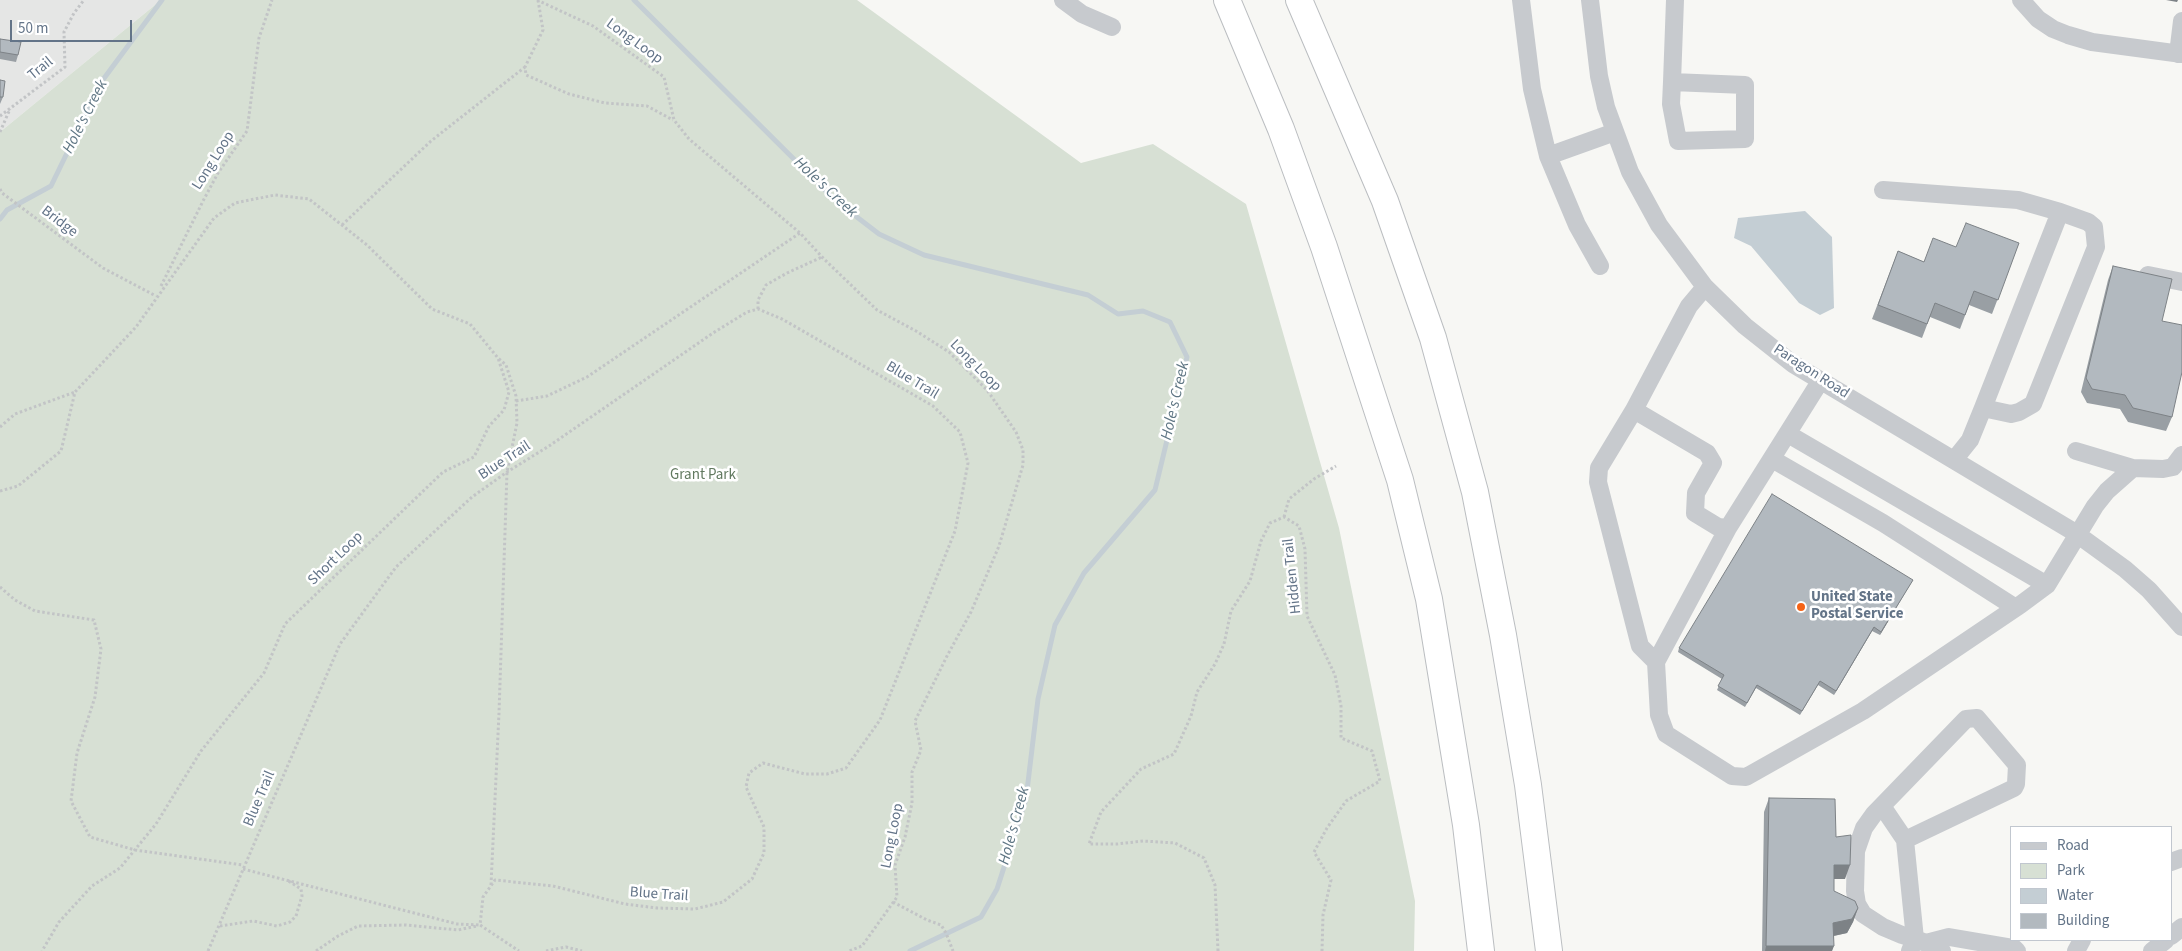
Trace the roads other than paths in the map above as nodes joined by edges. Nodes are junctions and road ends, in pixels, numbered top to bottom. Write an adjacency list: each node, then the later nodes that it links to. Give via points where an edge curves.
1 (1063, 0): 9 (street, via 1082,14)
2 (1227, 0): 41 (highway, via 1281,129 1314,219 1400,480 1429,599 1466,825)
3 (1299, 0): 42 (highway, via 1385,201 1433,338 1475,492 1528,785)
4 (1521, 0): 13 (street, via 1532,89)
5 (1590, 0): 12 (street, Paragon Road, via 1599,76)
6 (1675, 0): 11 (street)
7 (2020, 0): 10 (street, via 2038,19 2068,35 2092,42)
8 (2182, 21): 10 (street)
9 (1112, 27)
10 (2180, 54)
11 (1672, 82): 11 (street, via 1671,104 1678,141 1745,139 1745,85)
12 (1615, 132): 13 (street); 19 (street, Paragon Road, via 1644,201)
13 (1548, 156): 16 (street, via 1577,225)
14 (1883, 190): 15 (street, via 2018,200)
15 (2060, 212): 21 (street); 21 (street, via 2094,227 2096,246 2034,404 2011,414)
16 (1600, 266)
17 (2129, 270): 18 (street)
18 (2182, 282)
19 (1705, 287): 20 (street, Paragon Road, via 1745,326); 22 (street, via 1689,306)
20 (1822, 380): 23 (street); 27 (street, Paragon Road)
21 (1983, 408): 27 (street, via 1970,440)
22 (1634, 410): 29 (street, via 1706,453 1713,463 1696,493 1695,513 1718,527); 34 (street, via 1599,468 1598,482 1640,646)
23 (1788, 434): 26 (street); 31 (street)
24 (2076, 451): 28 (street)
25 (2182, 455): 28 (street, via 2173,467)
26 (1772, 459): 29 (street); 32 (street)
27 (1954, 460): 30 (street, Paragon Road)
28 (2133, 468): 30 (street, via 2107,491)
29 (1728, 528): 34 (street)
30 (2077, 534): 31 (street); 33 (street, Paragon Road, via 2125,569)
31 (2047, 585): 32 (street)
32 (2016, 608): 34 (street, via 1863,711 1746,777 1732,776 1666,734 1659,715)
33 (2182, 627)
34 (1656, 662)
35 (1882, 806): 36 (street); 36 (street, via 1966,719 1977,718 2017,764 2014,788); 40 (street, via 1864,828 1856,851 1857,904 1863,914 1883,928)
36 (1905, 840): 40 (street)
37 (2182, 927): 38 (street)
38 (2172, 935)
39 (2165, 941): 45 (street)
40 (1917, 944): 43 (street); 44 (street, via 1948,937)
41 (1481, 951)
42 (1549, 951)
43 (1942, 951)
44 (2017, 951)
45 (2152, 951)

